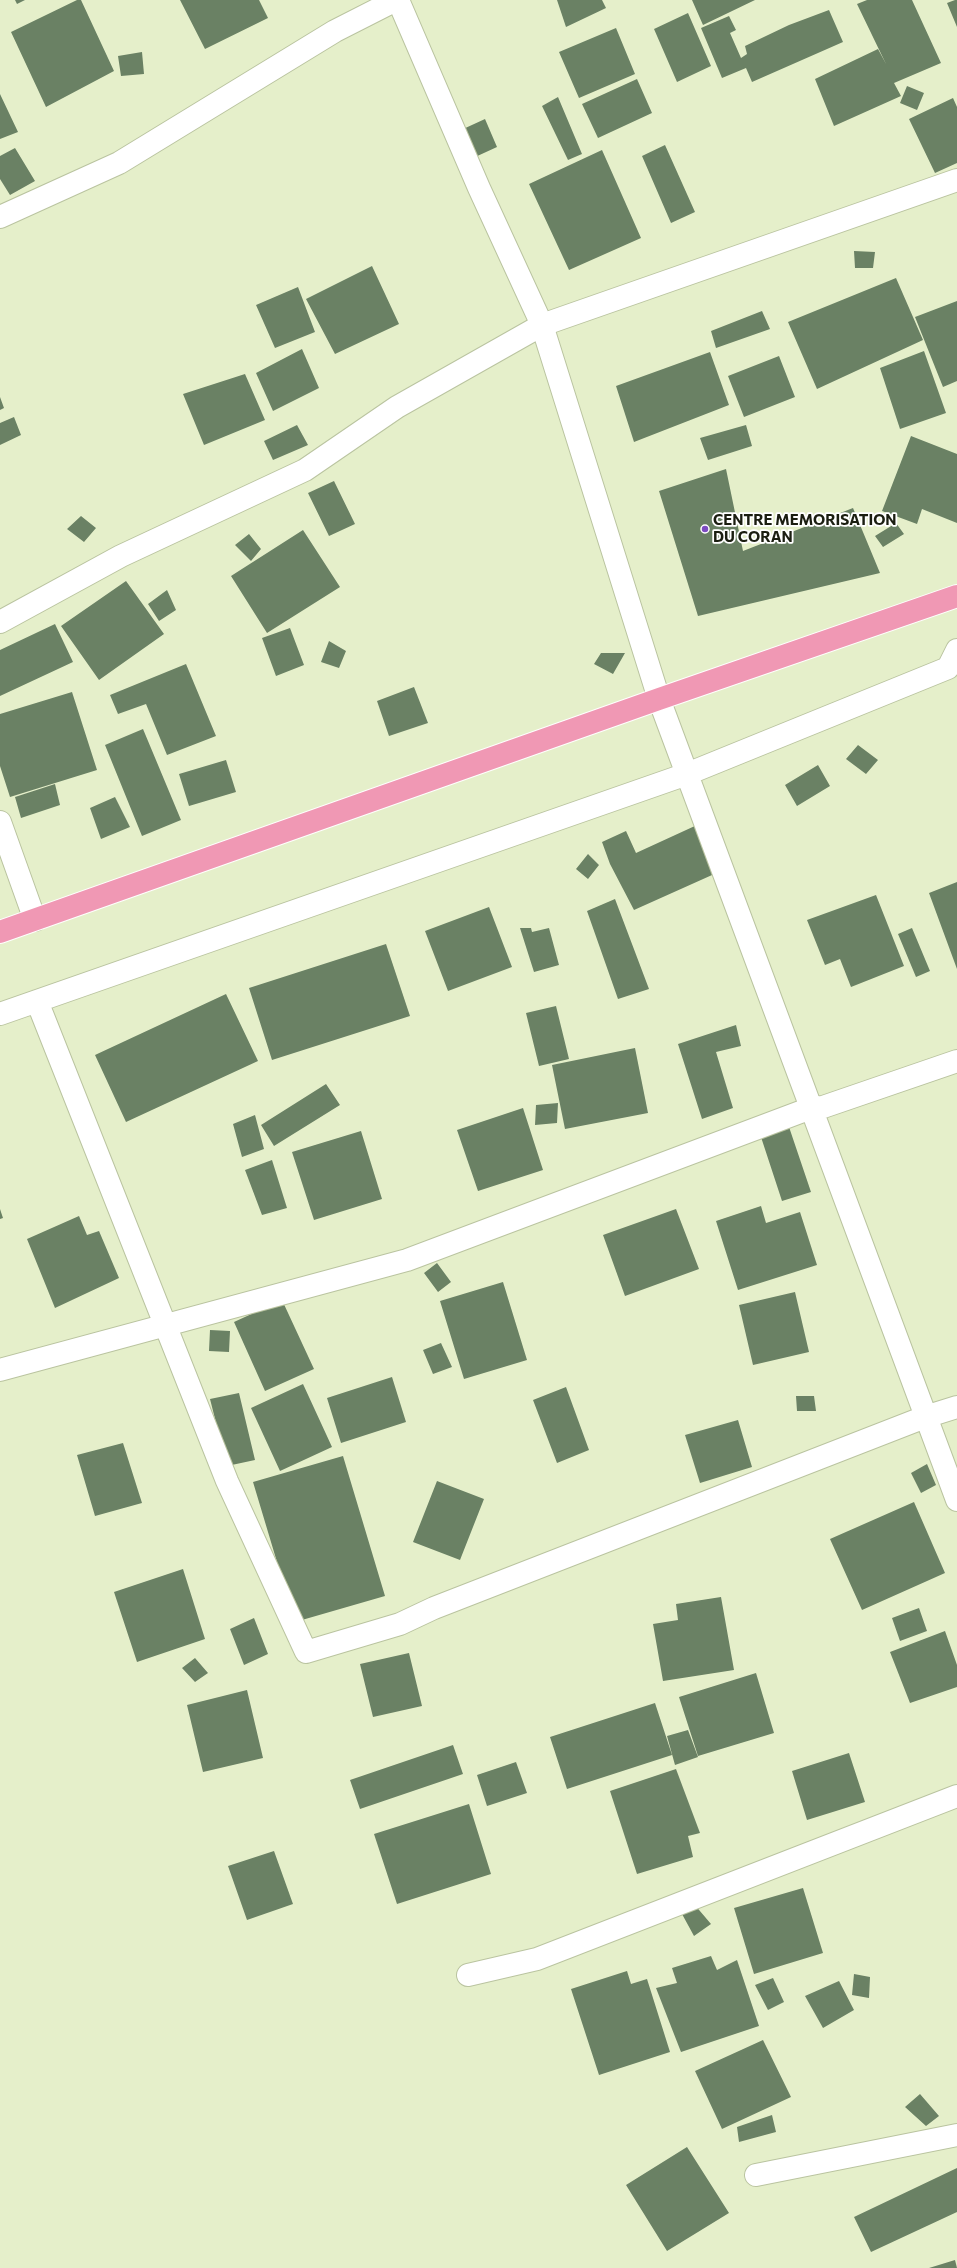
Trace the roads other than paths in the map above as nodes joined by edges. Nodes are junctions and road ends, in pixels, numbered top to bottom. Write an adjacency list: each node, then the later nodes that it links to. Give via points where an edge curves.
1 (397, 0): 3 (street, via 335,31 119,163); 4 (street, via 478,188)
2 (957, 180): 4 (street)
3 (0, 217)
4 (542, 325): 6 (street, via 397,407 305,470 121,556); 8 (street)
5 (957, 596): 8 (highway)
6 (0, 622)
7 (957, 650): 9 (street, via 948,668)
8 (659, 699): 9 (street); 11 (highway)
9 (687, 774): 13 (street); 16 (street)
10 (0, 822): 11 (street)
11 (35, 920): 12 (highway)
12 (0, 932)
13 (37, 1001): 14 (street); 17 (street)
14 (0, 1014)
15 (957, 1061): 16 (street, via 823,1107)
16 (811, 1108): 17 (street, via 407,1260); 20 (street)
17 (166, 1327): 18 (street); 20 (street, via 227,1481 306,1652 400,1624 434,1608)
18 (0, 1370)
19 (957, 1407): 20 (street)
20 (925, 1417): 21 (street)
21 (957, 1500)
22 (957, 1796): 23 (street, via 537,1959)
23 (468, 1975)
24 (957, 2135): 25 (street)
25 (756, 2175)

